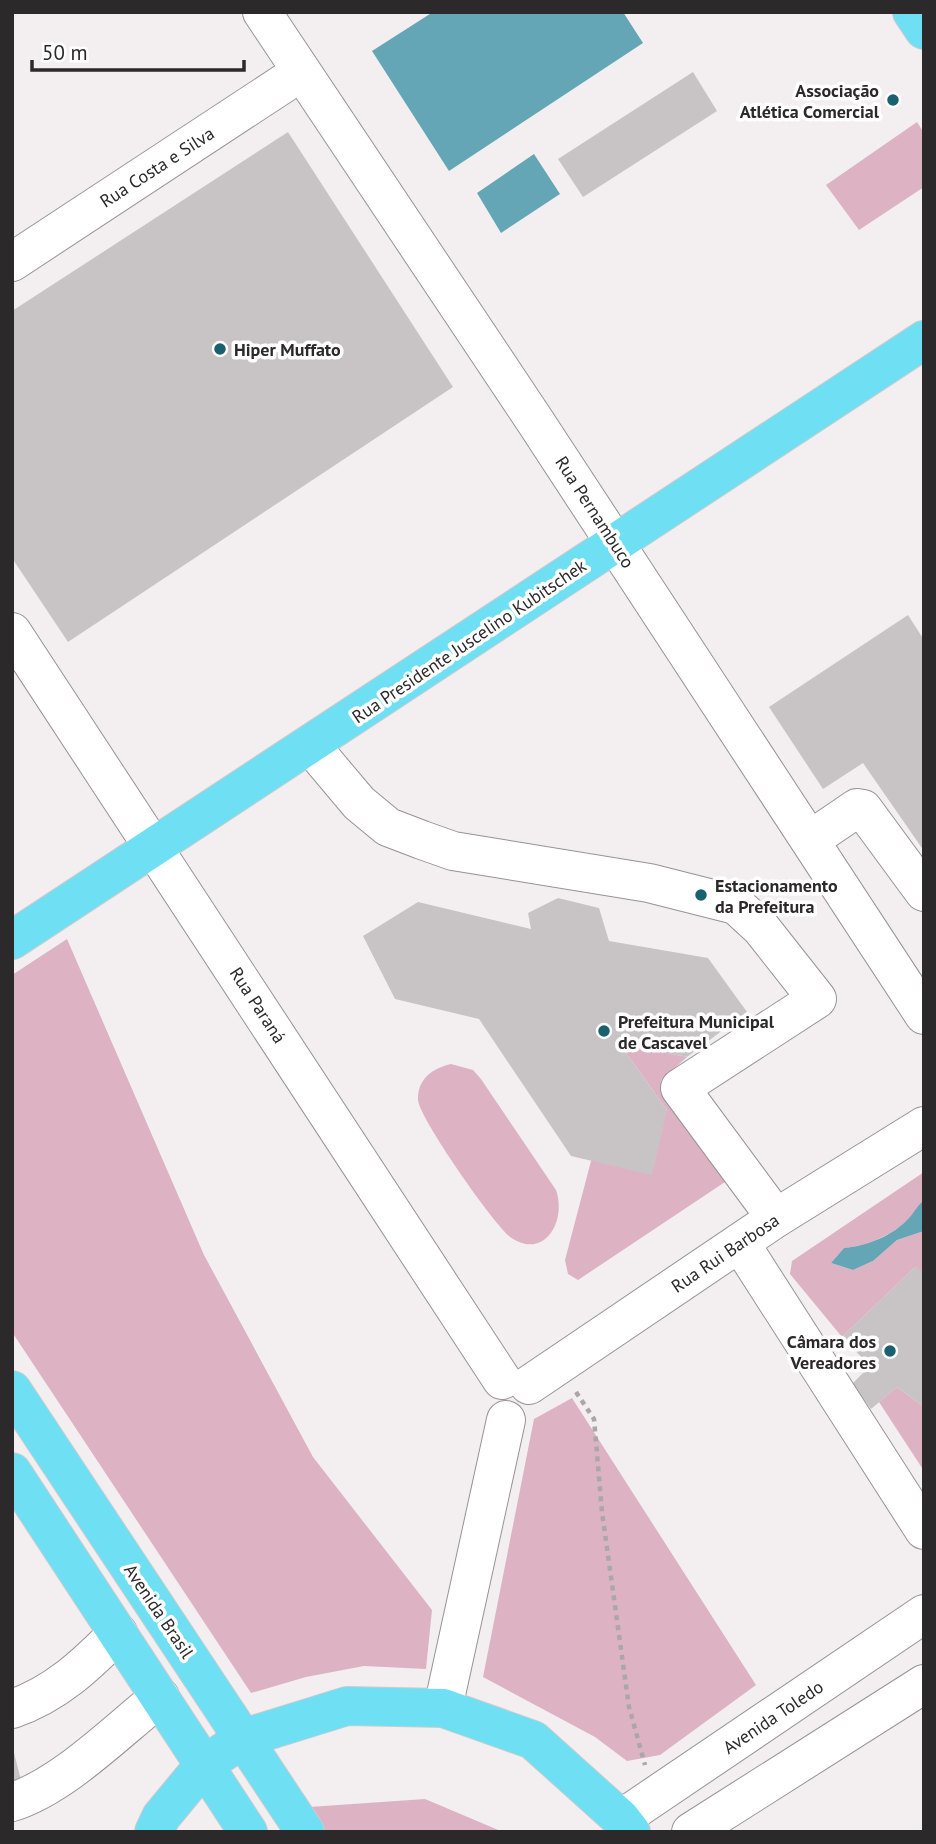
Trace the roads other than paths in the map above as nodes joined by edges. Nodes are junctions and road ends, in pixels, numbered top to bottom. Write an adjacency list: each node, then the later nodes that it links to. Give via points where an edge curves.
1 (262, 12): 4 (street, Rua Pernambuco)
2 (912, 12): 3 (main road)
3 (924, 30)
4 (301, 72): 5 (street, Rua Costa e Silva); 7 (street, Rua Pernambuco)
5 (12, 262)
6 (924, 340): 7 (main road, Rua Presidente Juscelino Kubitschek)
7 (616, 544): 9 (main road, Rua Presidente Juscelino Kubitschek); 10 (street, Rua Pernambuco)
8 (12, 632): 11 (street, Rua Paraná)
9 (311, 746): 11 (main road, Rua Presidente Juscelino Kubitschek); 16 (street, via 359,803 387,827 453,851 649,883 736,905 761,928 817,999 681,1088)
10 (810, 840): 12 (street, via 857,808 863,809); 14 (street, Rua Pernambuco)
11 (155, 847): 13 (main road, Rua Presidente Juscelino Kubitschek); 18 (street, Rua Paraná)
12 (924, 892)
13 (12, 940)
14 (924, 1014)
15 (924, 1126): 16 (street, Rua Rui Barbosa)
16 (776, 1219): 17 (street, Rua Rui Barbosa)
17 (740, 1243): 18 (street, Rua Rui Barbosa); 21 (street)
18 (530, 1376): 26 (street, via 531,1412 520,1420 506,1420)
19 (12, 1390): 28 (main road, Avenida Brasil)
20 (12, 1472): 23 (main road)
21 (924, 1530)
22 (924, 1614): 31 (street, Avenida Toledo, via 659,1795)
23 (118, 1633): 25 (main road); 27 (street, via 86,1666 49,1693)
24 (924, 1684): 35 (street)
25 (160, 1697): 29 (main road); 30 (street, via 61,1777)
26 (443, 1708): 28 (main road, via 347,1706); 31 (main road, via 533,1740)
27 (12, 1709)
28 (244, 1738): 29 (main road); 34 (main road, Avenida Brasil)
29 (204, 1765): 32 (main road); 33 (main road)
30 (12, 1802)
31 (626, 1826)
32 (154, 1832)
33 (248, 1832)
34 (305, 1832)
35 (691, 1832)

